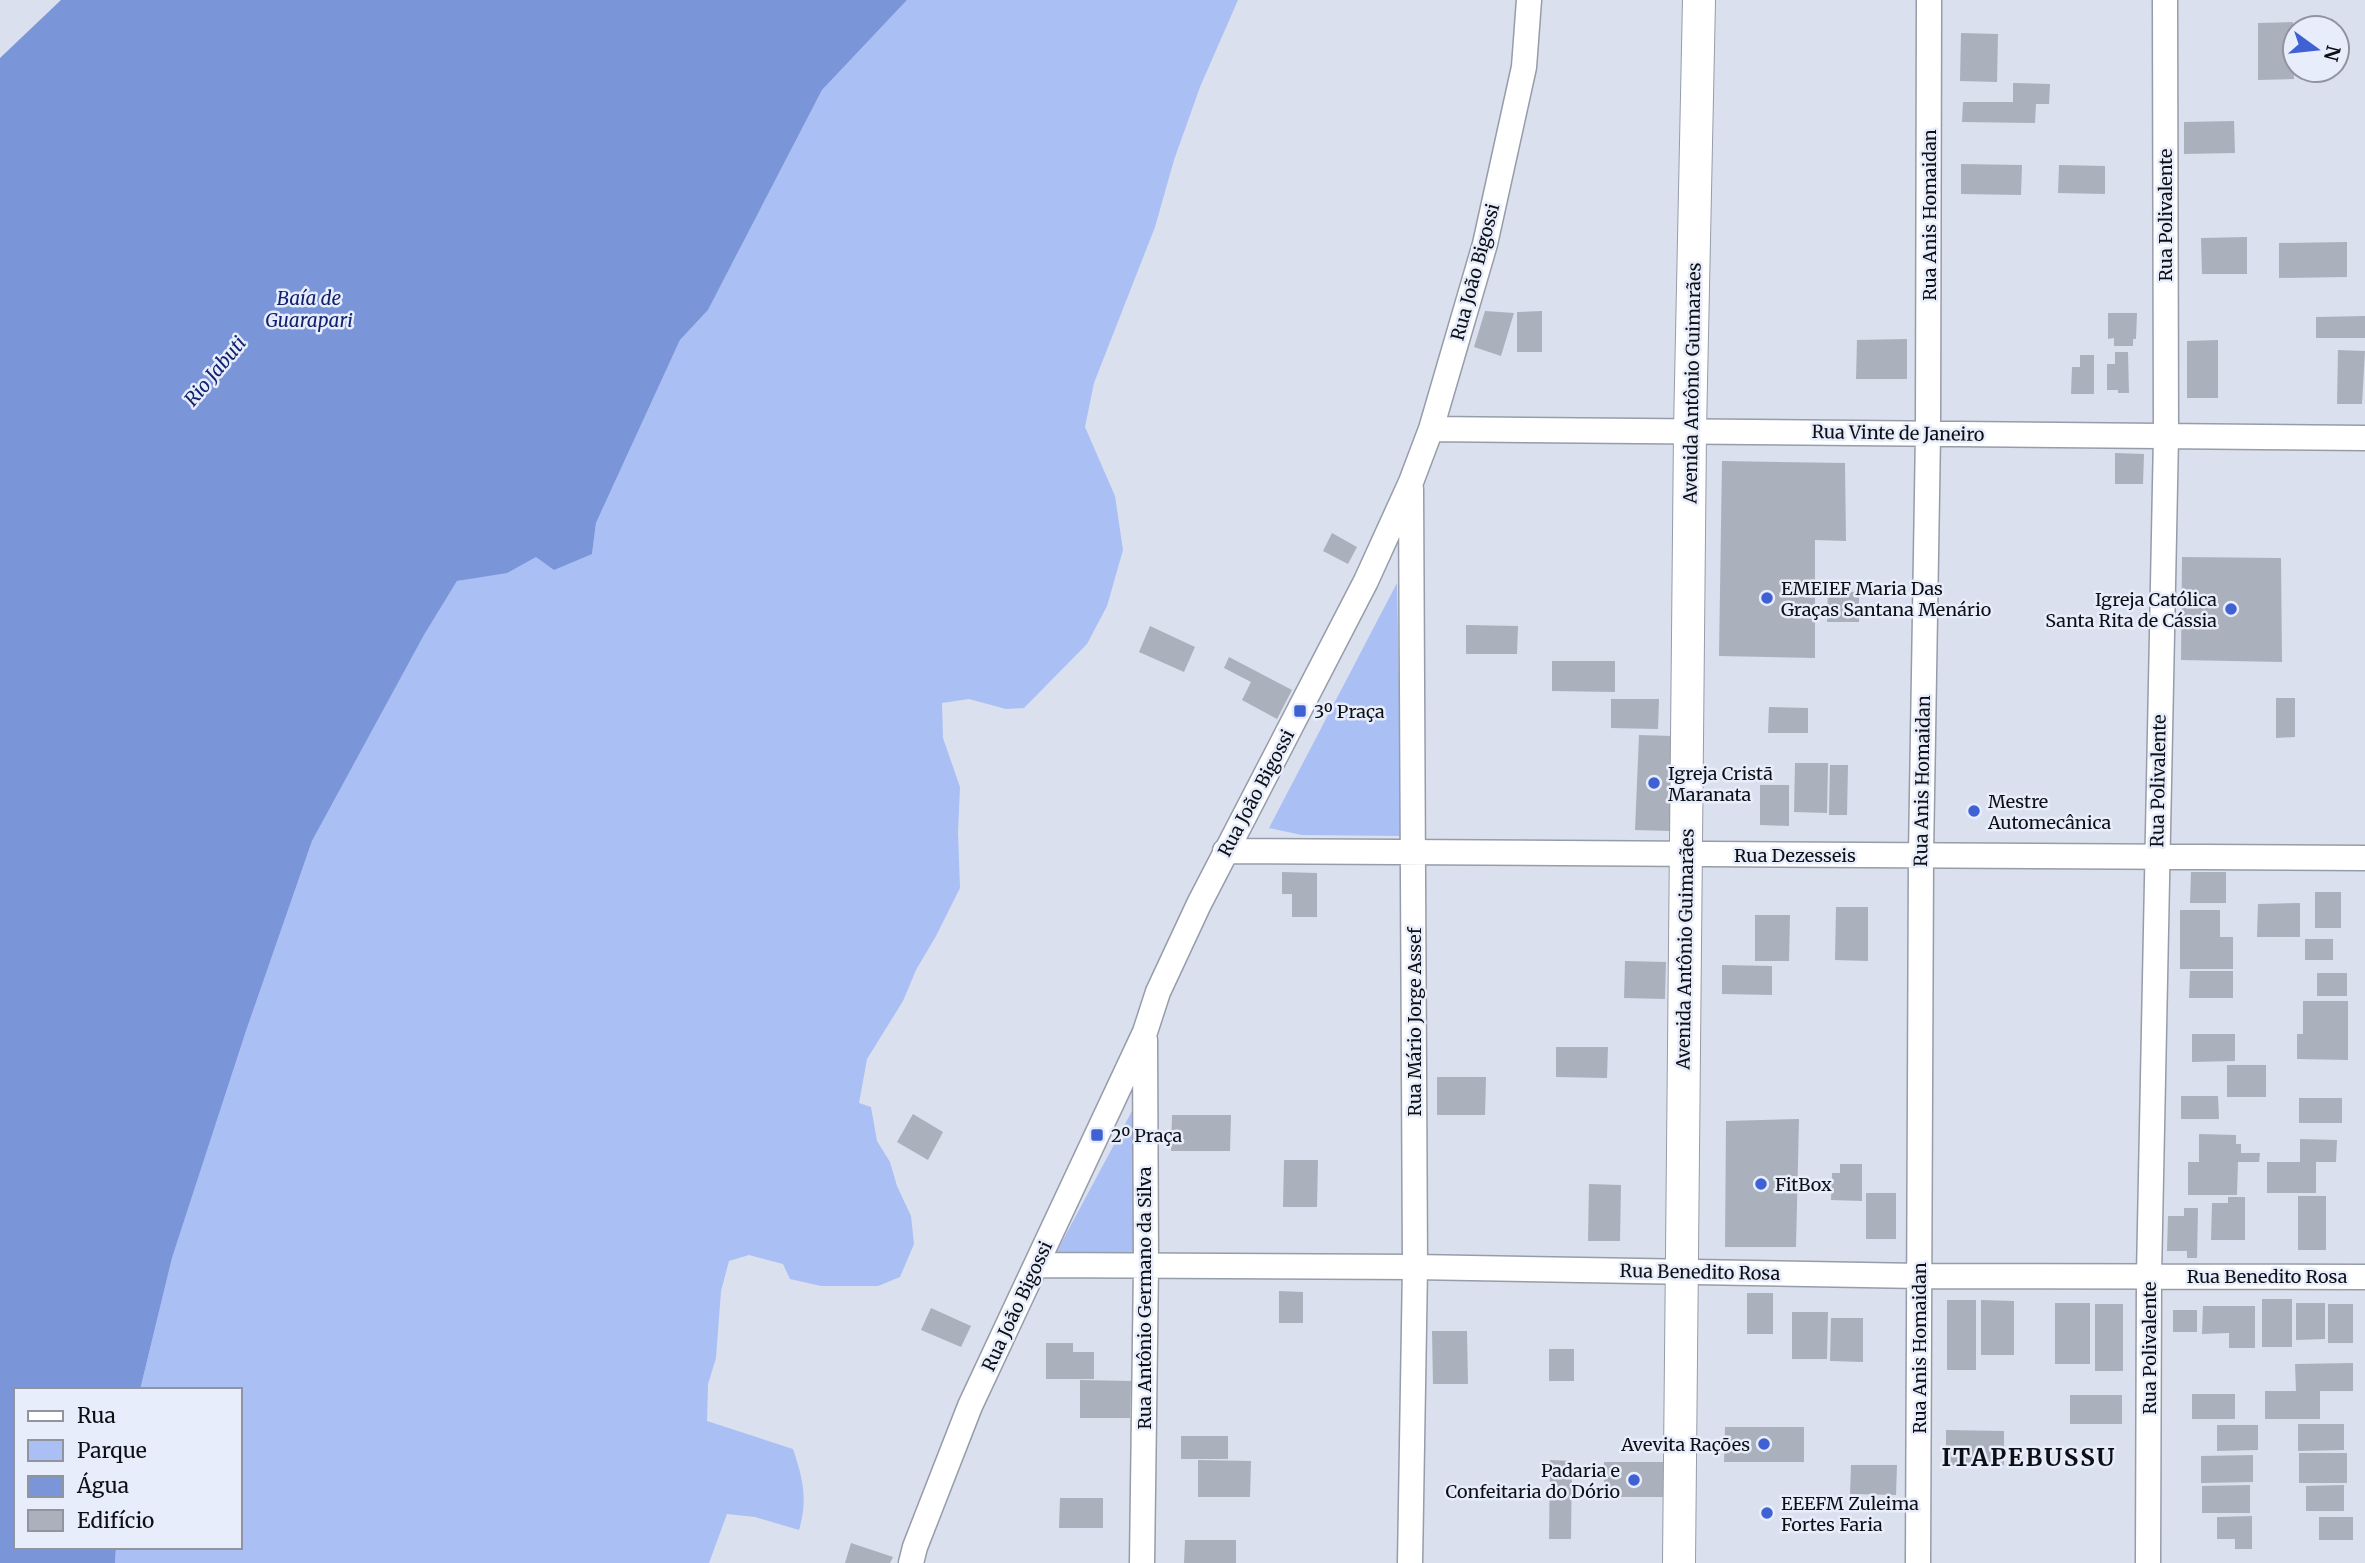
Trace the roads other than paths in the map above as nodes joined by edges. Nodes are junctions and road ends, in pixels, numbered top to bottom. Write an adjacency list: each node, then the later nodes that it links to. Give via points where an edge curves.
1 (1529, 0): 5 (street, Rua João Bigossi, via 1524,67 1485,244)
2 (1699, 0): 6 (street, Avenida Antônio Guimarães)
3 (1929, 0): 7 (street, Rua Anis Homaidan)
4 (2165, 0): 8 (street, Rua Polivalente)
5 (1431, 429): 6 (street, Rua Vinte de Janeiro); 10 (street, Rua João Bigossi)
6 (1690, 431): 7 (street, Rua Vinte de Janeiro); 13 (street, Avenida Antônio Guimarães)
7 (1928, 434): 8 (street, Rua Vinte de Janeiro); 14 (street, Rua Anis Homaidan)
8 (2166, 436): 9 (street, Rua Vinte de Janeiro); 15 (street, Rua Polivalente)
9 (2365, 438)
10 (1411, 482): 11 (street, Rua João Bigossi, via 1366,581); 12 (street, Rua Mário Jorge Assef)
11 (1225, 851): 12 (street, Rua Dezesseis); 17 (street, Rua João Bigossi, via 1158,992)
12 (1414, 852): 13 (street, Rua Dezesseis); 20 (street, Rua Mário Jorge Assef)
13 (1686, 854): 14 (street, Rua Dezesseis); 21 (street, Avenida Antônio Guimarães)
14 (1921, 855): 15 (street, Rua Dezesseis); 22 (street, Rua Anis Homaidan)
15 (2157, 856): 16 (street, Rua Dezesseis); 23 (street, Rua Polivalente)
16 (2365, 858)
17 (1145, 1032): 18 (street, Rua João Bigossi); 19 (street, Rua Antônio Germano da Silva)
18 (1036, 1265): 19 (street, Rua Benedito Rosa); 25 (street, Rua João Bigossi, via 970,1406)
19 (1146, 1266): 20 (street, Rua Benedito Rosa); 26 (street, Rua Antônio Germano da Silva)
20 (1415, 1267): 21 (street, Rua Benedito Rosa); 27 (street, Rua Mário Jorge Assef)
21 (1682, 1272): 22 (street, Rua Benedito Rosa); 28 (street, Avenida Antônio Guimarães)
22 (1920, 1276): 23 (street, Rua Benedito Rosa); 29 (street, Rua Anis Homaidan)
23 (2149, 1276): 24 (street, Rua Benedito Rosa); 30 (street, Rua Polivalente)
24 (2365, 1277)
25 (911, 1563)
26 (1142, 1563)
27 (1410, 1563)
28 (1679, 1563)
29 (1918, 1563)
30 (2148, 1563)

